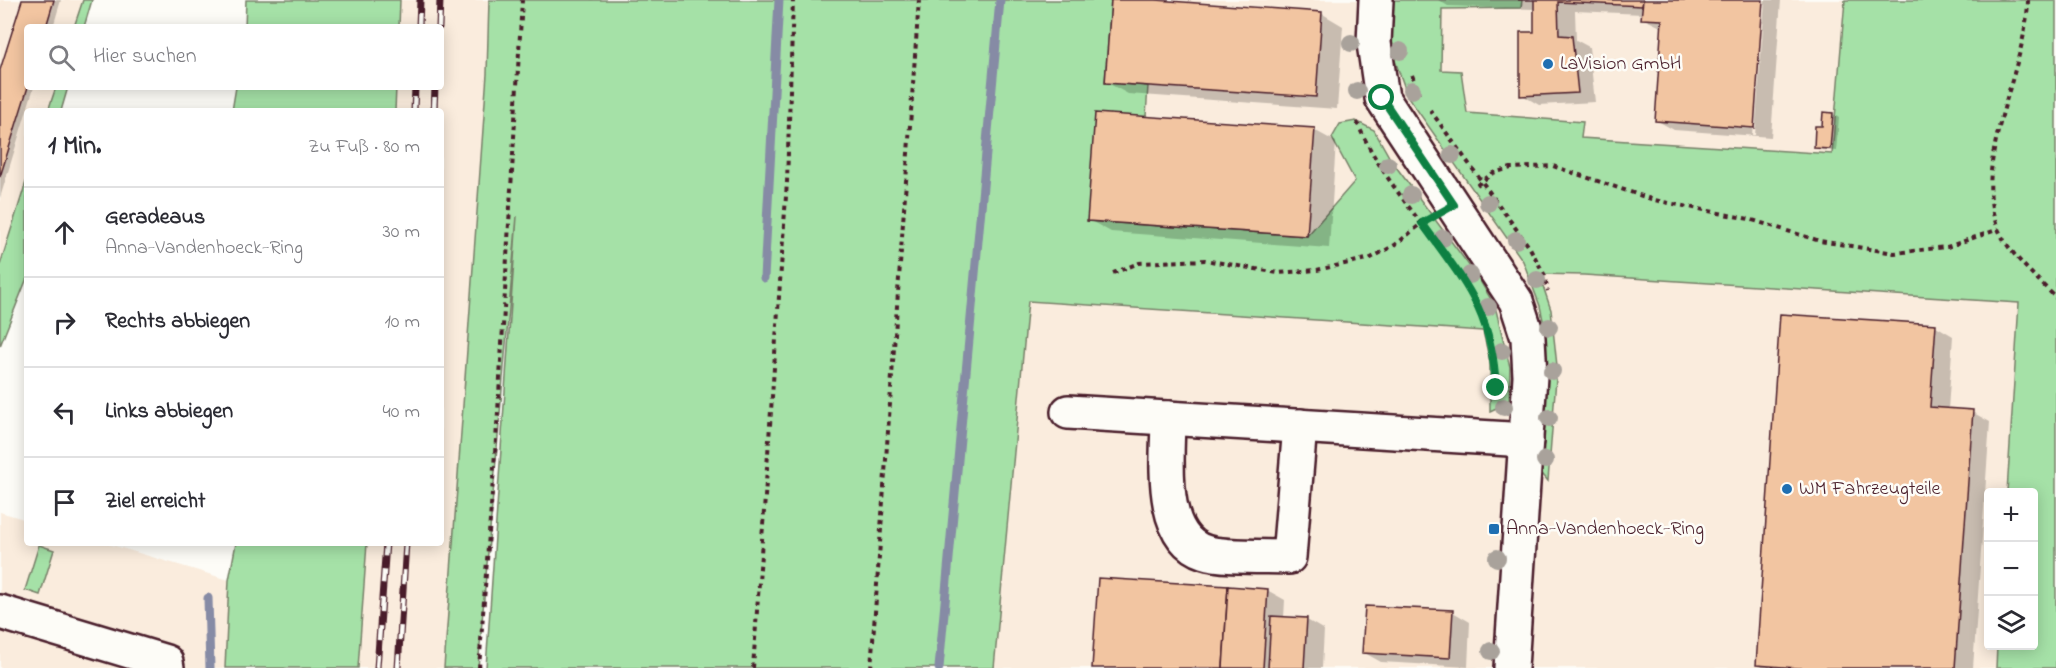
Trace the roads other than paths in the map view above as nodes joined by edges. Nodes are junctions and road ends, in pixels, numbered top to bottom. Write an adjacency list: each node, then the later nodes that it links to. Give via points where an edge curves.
1 (1376, 0): 5 (street, via 1374,43 1382,98 1516,301 1528,338)
2 (1068, 412): 3 (street)
3 (1168, 418): 4 (street); 4 (street, via 1167,488 1175,525 1192,545 1206,553 1289,557)
4 (1300, 426): 5 (street)
5 (1526, 440): 8 (street)
6 (0, 612): 7 (street, via 166,662)
7 (167, 668)
8 (1511, 668)

